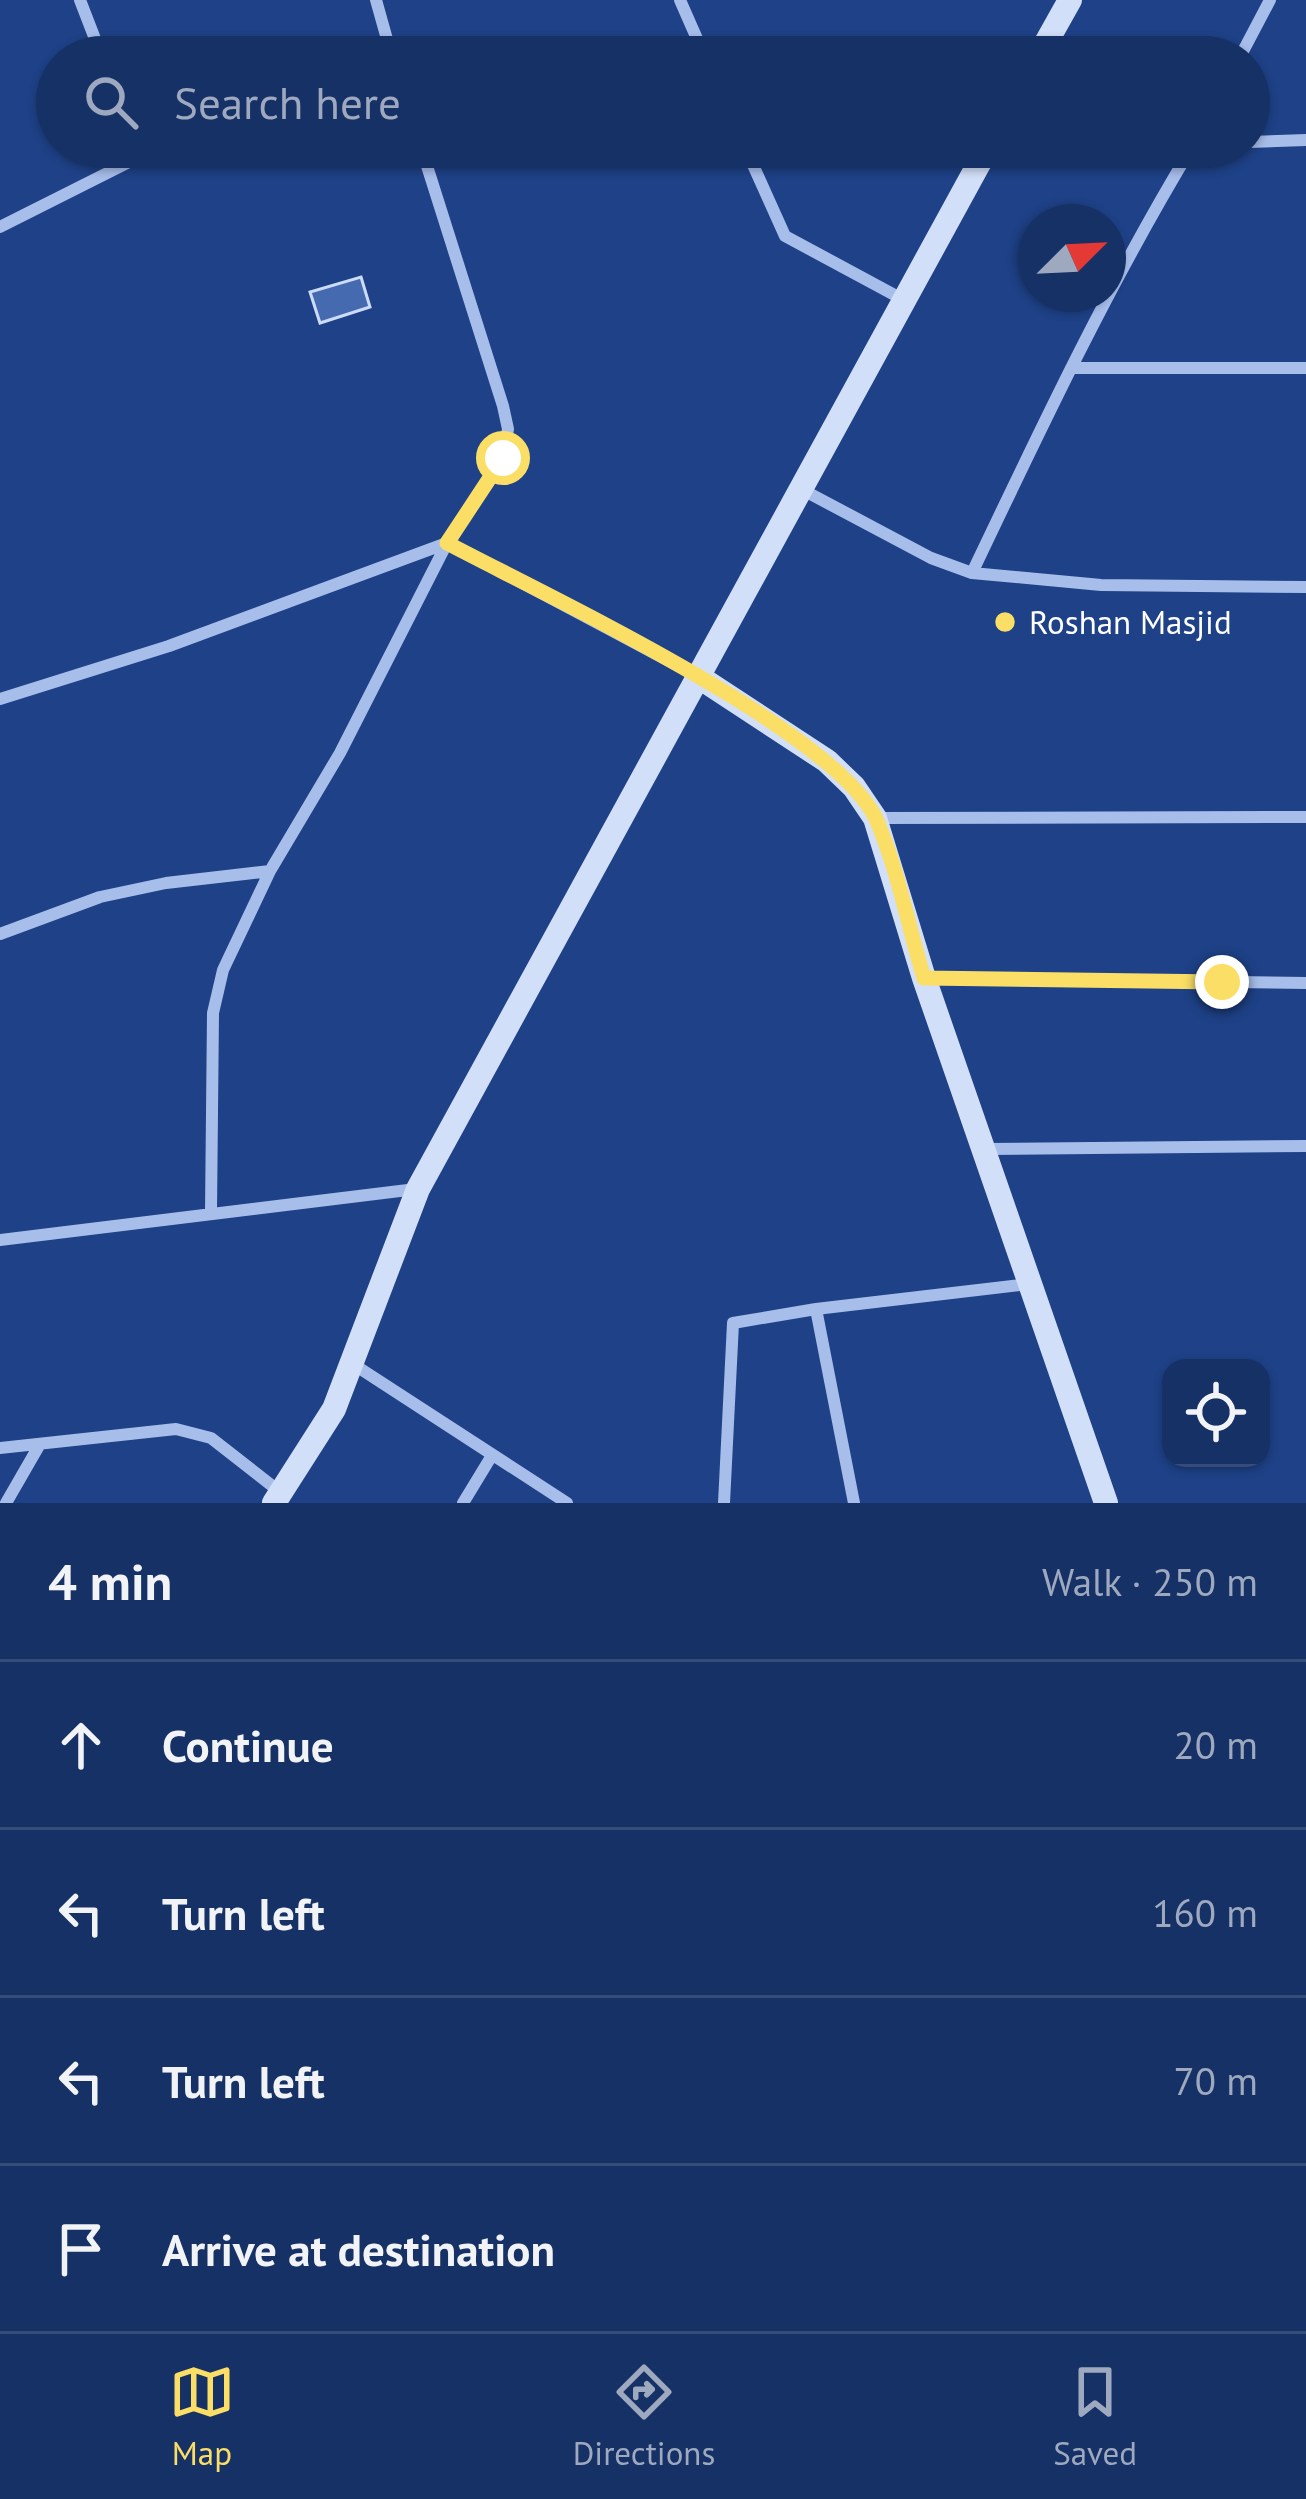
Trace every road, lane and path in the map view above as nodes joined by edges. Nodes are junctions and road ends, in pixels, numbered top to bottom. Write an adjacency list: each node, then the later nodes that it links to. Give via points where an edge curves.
1 (80, 0): 6 (street)
2 (376, 0): 7 (street)
3 (680, 0): 8 (street)
4 (1070, 0): 9 (street)
5 (1270, 0): 10 (street)
6 (94, 36)
7 (386, 36)
8 (696, 36)
9 (1050, 36)
10 (1251, 36)
11 (1306, 140): 12 (street)
12 (1270, 141)
13 (110, 168): 18 (street)
14 (428, 168): 23 (street, via 508,429 503,458)
15 (754, 168): 19 (street, via 784,236)
16 (976, 168): 19 (street)
17 (1180, 168): 20 (street)
18 (0, 227)
19 (902, 299): 22 (street)
20 (1071, 368): 21 (street); 24 (street)
21 (1306, 368)
22 (800, 488): 24 (street); 26 (street)
23 (447, 543): 26 (street); 27 (street); 30 (street)
24 (972, 573): 25 (street, via 1101,585)
25 (1306, 586)
26 (699, 677): 29 (street, via 827,761); 36 (street)
27 (0, 699)
28 (1306, 817): 29 (street)
29 (875, 818): 32 (street)
30 (270, 871): 31 (street, via 100,897); 37 (street, via 223,970 213,1013)
31 (0, 934)
32 (924, 978): 33 (street); 35 (street)
33 (1306, 983)
34 (1306, 1146): 35 (street)
35 (984, 1149): 39 (street)
36 (418, 1189): 37 (street); 41 (street)
37 (211, 1212): 38 (street)
38 (0, 1240)
39 (1030, 1284): 40 (street); 51 (street)
40 (816, 1310): 49 (street, via 733,1323); 50 (street)
41 (353, 1364): 44 (street); 45 (street)
42 (40, 1444): 43 (street); 45 (street, via 176,1429 211,1438); 46 (street)
43 (0, 1448)
44 (491, 1457): 47 (street); 48 (street)
45 (277, 1497)
46 (6, 1503)
47 (463, 1503)
48 (567, 1503)
49 (724, 1503)
50 (854, 1503)
51 (1106, 1503)

